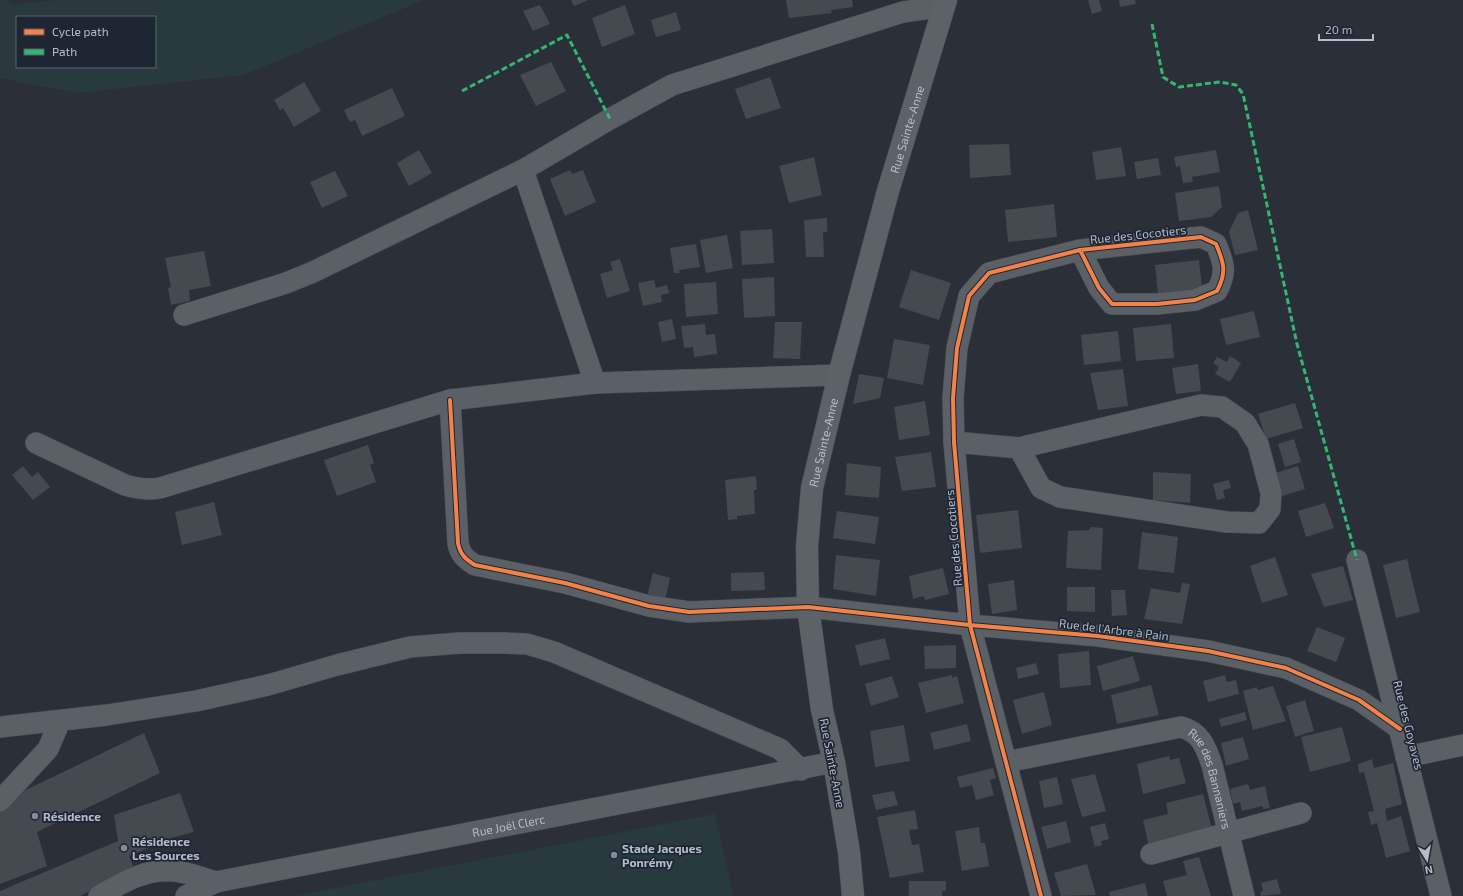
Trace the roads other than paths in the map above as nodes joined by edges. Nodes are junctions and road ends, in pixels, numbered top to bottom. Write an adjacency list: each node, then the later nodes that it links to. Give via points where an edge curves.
1 (945, 3): 2 (street, via 903,12 672,85); 5 (main road, Rue Sainte-Anne, via 888,191)
2 (523, 170): 4 (street, via 299,278); 6 (street)
3 (1080, 250): 3 (street, Rue des Cocotiers, via 1202,237 1216,244 1223,260 1224,278 1217,291 1195,300 1157,304 1112,304 1099,288); 8 (street, Rue des Cocotiers, via 989,273 968,296 957,348 953,398)
4 (184, 315)
5 (839, 375): 6 (street); 12 (main road, Rue Sainte-Anne, via 812,488 807,547)
6 (595, 383): 7 (street)
7 (450, 400): 9 (street, via 148,490 125,485); 12 (street, Rue de l'Arbre à Pain, via 458,543 460,552 470,563 565,583 670,610 689,612)
8 (954, 442): 10 (street); 13 (street, Rue des Cocotiers)
9 (36, 443)
10 (1019, 448): 10 (street, via 1201,405 1222,407 1245,423 1258,444 1271,493 1270,509 1259,523 1227,522 1060,497 1041,488)
11 (1357, 560): 16 (street, Rue des Goyaves)
12 (808, 607): 13 (street, Rue de l'Arbre à Pain); 19 (main road, Rue Sainte-Anne, via 822,710)
13 (970, 625): 16 (street, Rue de l'Arbre à Pain, via 1098,636 1208,651 1286,668 1359,700); 20 (street, Rue des Cocotiers)
14 (60, 721): 15 (street); 21 (street, via 268,686 410,647 460,643 527,644 554,652 780,749); 22 (street, via 48,749)
15 (0, 727)
16 (1400, 729): 18 (street, Rue des Goyaves)
17 (1463, 745): 18 (street)
18 (1406, 757): 32 (street, Rue des Goyaves)
19 (834, 762): 21 (street, Rue Joël Clerc); 29 (main road, Rue Sainte-Anne, via 849,852)
20 (1006, 762): 24 (street, Rue des Bannaniers, via 1181,727 1190,729 1206,747); 30 (street, Rue des Cocotiers)
21 (801, 770): 26 (street, Rue Joël Clerc)
22 (0, 801)
23 (1301, 813): 24 (street)
24 (1228, 833): 25 (street); 31 (street, Rue des Bannaniers)
25 (1151, 854)
26 (216, 882): 27 (street, via 174,871 158,871 130,879); 28 (street, Rue Joël Clerc)
27 (99, 896)
28 (186, 896)
29 (853, 896)
30 (1040, 896)
31 (1244, 896)
32 (1441, 896)

